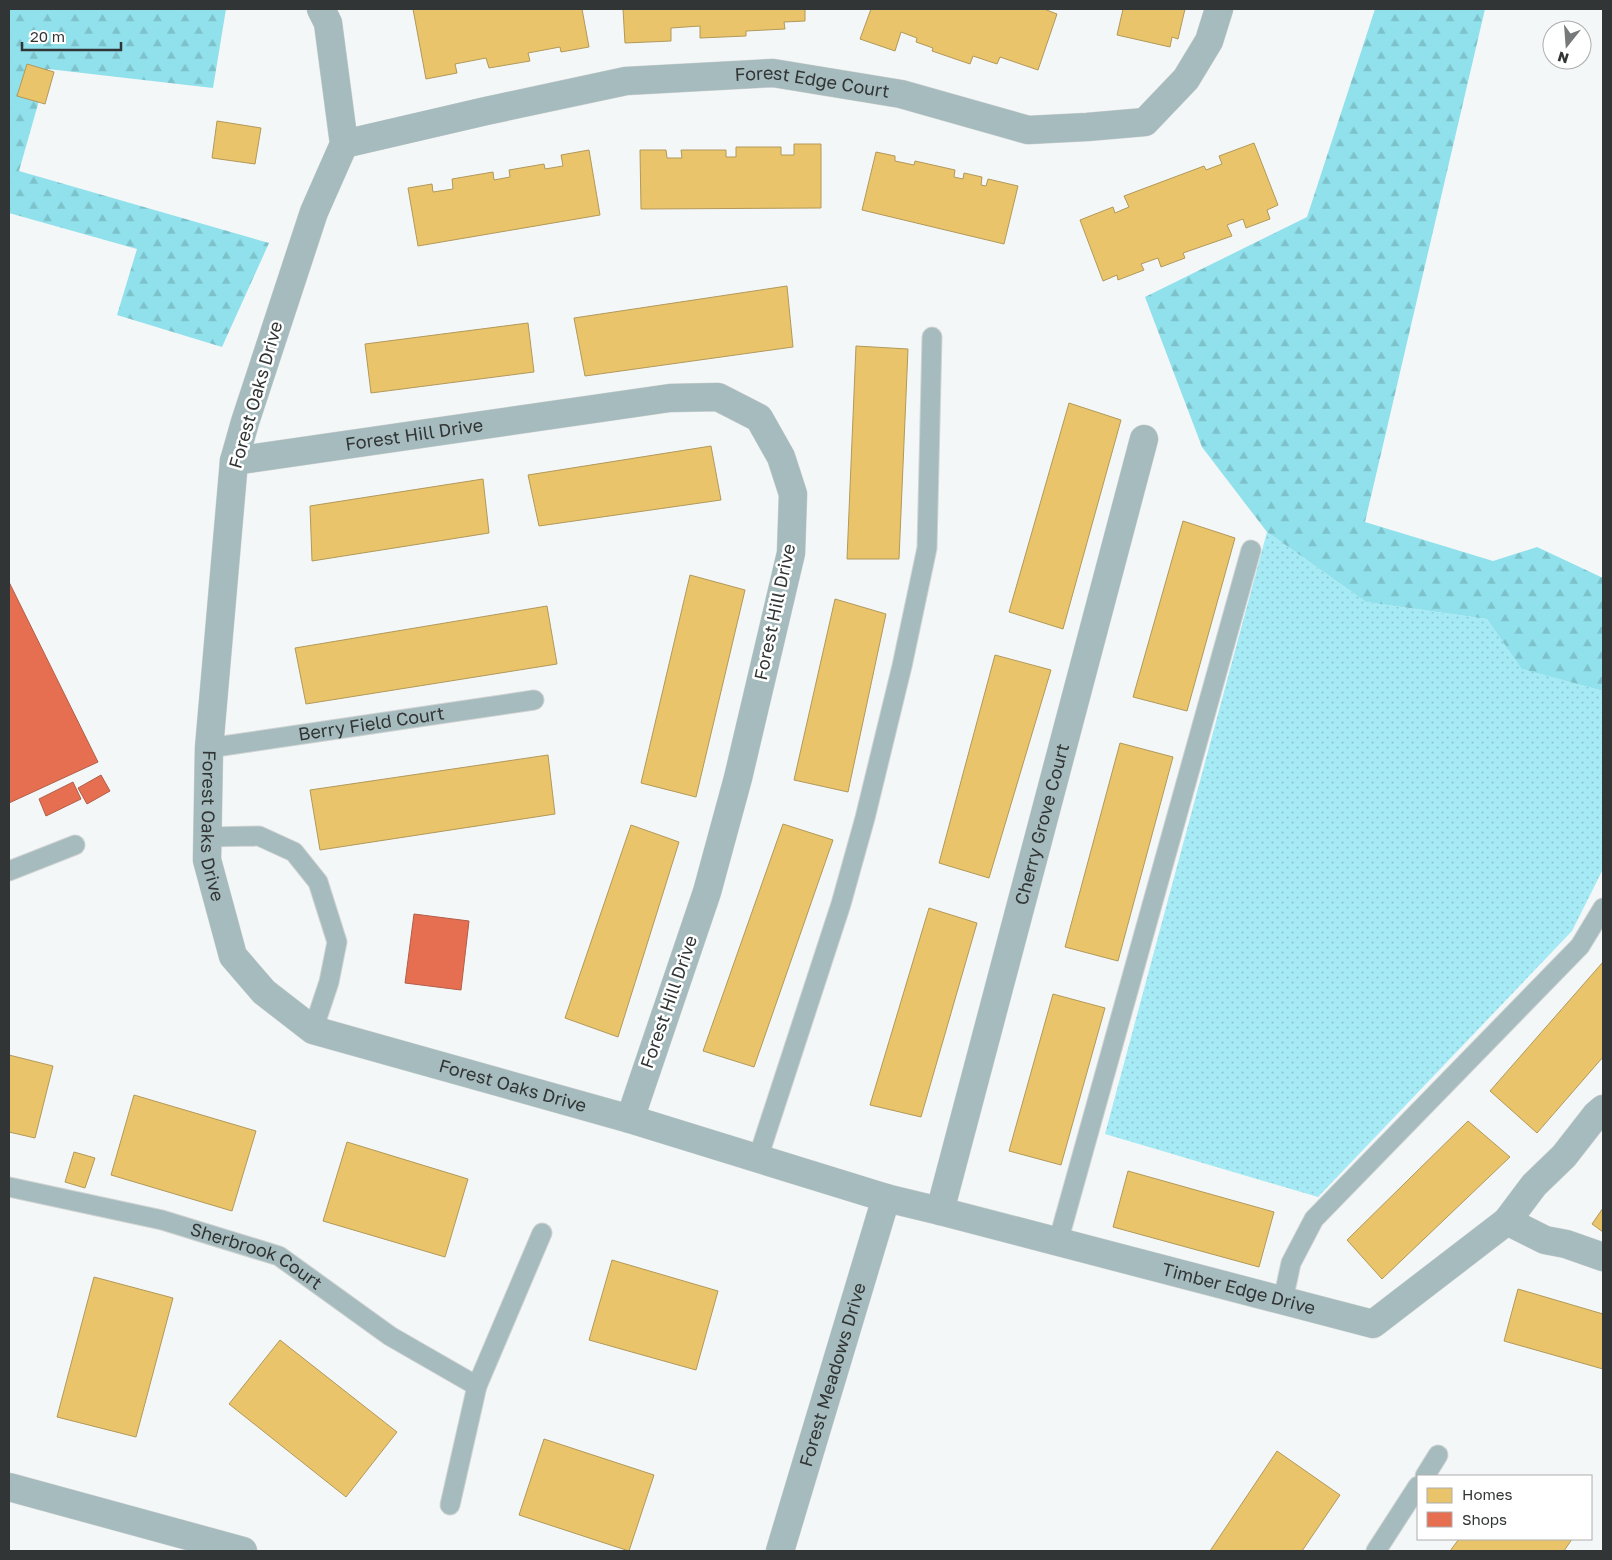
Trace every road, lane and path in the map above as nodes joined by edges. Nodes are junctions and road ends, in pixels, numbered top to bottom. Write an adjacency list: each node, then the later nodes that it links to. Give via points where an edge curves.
1 (321, 9): 3 (street, via 328,23)
2 (1219, 9): 3 (street, Forest Edge Court, via 1209,41 1186,79 1145,122 1028,130 902,94 773,73 626,81)
3 (344, 144): 6 (street, Forest Oaks Drive, via 314,212)
4 (932, 337): 17 (lane, via 927,548 902,666 841,904)
5 (1144, 439): 20 (street, Cherry Grove Court)
6 (234, 461): 9 (street, Forest Oaks Drive); 16 (street, Forest Hill Drive, via 670,398 718,397 759,418 781,457 793,494 791,553 738,778 707,892)
7 (1251, 550): 23 (lane)
8 (534, 700): 9 (lane, Berry Field Court)
9 (209, 748): 10 (street, Forest Oaks Drive)
10 (208, 837): 14 (street, Forest Oaks Drive, via 207,860 233,956 264,992); 14 (lane, via 259,836 294,852 318,882 337,942 330,982)
11 (75, 845): 12 (lane)
12 (9, 871)
13 (1603, 908): 25 (lane, via 1580,946 1314,1219 1291,1263)
14 (313, 1030): 16 (street, Forest Oaks Drive)
15 (1603, 1108): 21 (street, Timber Edge Drive, via 1564,1156 1534,1184)
16 (630, 1119): 17 (street, Forest Oaks Drive)
17 (758, 1158): 19 (street, Forest Oaks Drive)
18 (9, 1187): 26 (lane, Sherbrook Court, via 162,1220 279,1256 390,1336)
19 (886, 1198): 20 (street); 33 (street, Forest Meadows Drive)
20 (940, 1211): 23 (street, Timber Edge Drive)
21 (1507, 1221): 24 (street, via 1545,1240); 25 (street, Timber Edge Drive, via 1373,1324)
22 (542, 1234): 26 (lane)
23 (1058, 1242): 25 (street, Timber Edge Drive)
24 (1603, 1257)
25 (1283, 1300)
26 (477, 1386): 31 (lane)
27 (1438, 1455): 28 (lane)
28 (1426, 1475)
29 (9, 1487): 32 (street)
30 (1417, 1488): 34 (lane)
31 (450, 1505)
32 (243, 1551)
33 (780, 1551)
34 (1376, 1551)

